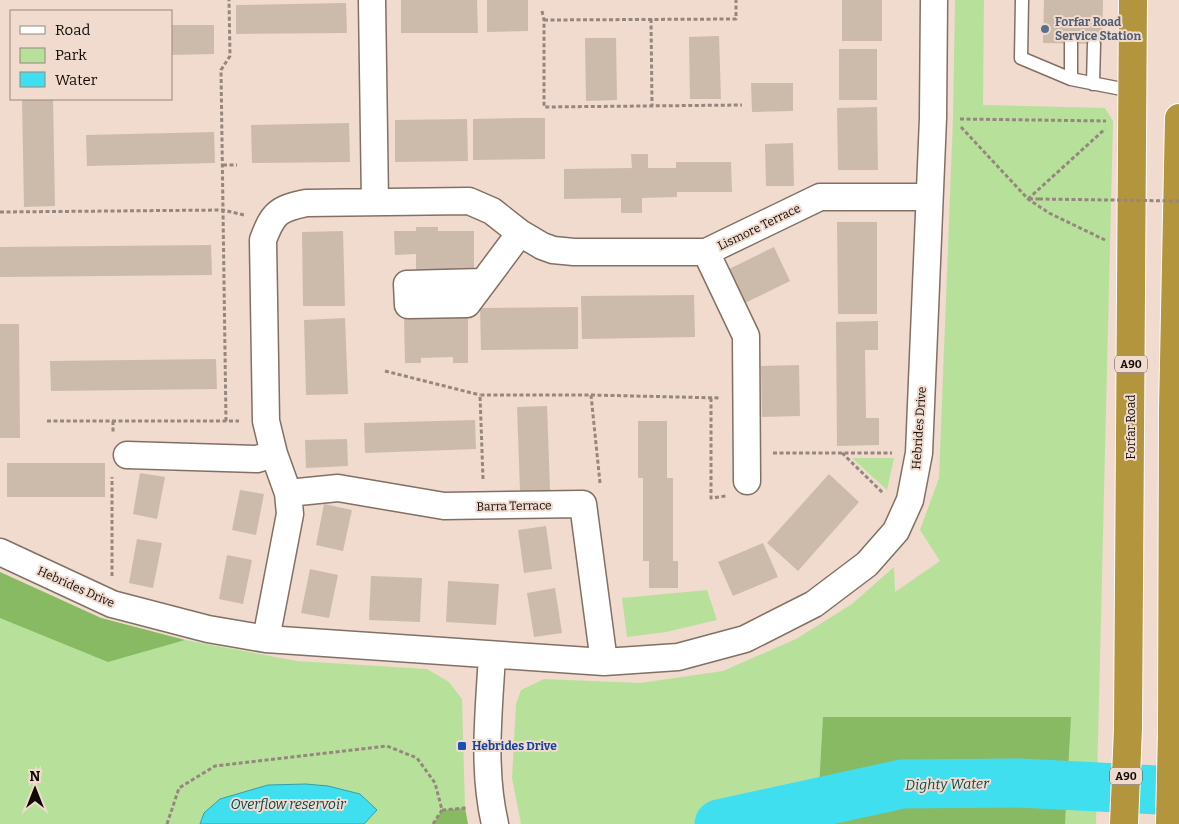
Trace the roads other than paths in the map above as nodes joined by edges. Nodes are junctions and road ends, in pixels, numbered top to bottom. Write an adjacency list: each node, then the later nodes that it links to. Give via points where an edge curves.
1 (372, 0): 12 (street)
2 (934, 0): 11 (street, Hebrides Drive)
3 (1022, 0): 7 (lane, via 1021,58)
4 (1133, 0): 9 (highway, Forfar Road / A90)
5 (1072, 43): 7 (lane)
6 (1094, 44): 8 (lane)
7 (1071, 79): 8 (lane)
8 (1093, 84): 9 (lane)
9 (1132, 91): 25 (highway, Forfar Road / A90, via 1123,121 1128,728)
10 (1179, 118): 26 (highway)
11 (929, 197): 14 (street, Lismore Terrace, via 820,198); 23 (street, Hebrides Drive, via 919,453 910,500 896,531 867,564 814,604 745,639 678,658)
12 (375, 202): 13 (street, via 469,201 492,211); 16 (street, via 306,203 284,208 269,222 263,240 266,421)
13 (520, 233): 14 (street, via 553,250); 15 (street)
14 (706, 252): 18 (street, Lismore Terrace, via 746,336)
15 (482, 282)
16 (274, 454): 17 (street, via 257,459); 19 (street)
17 (117, 456)
18 (747, 481)
19 (288, 493): 21 (street, via 290,514); 23 (street, Barra Terrace, via 338,488 444,506 583,504)
20 (0, 552): 21 (street, Hebrides Drive, via 112,604 208,629)
21 (266, 639): 22 (street, Hebrides Drive)
22 (492, 655): 23 (street, Hebrides Drive); 24 (street, via 486,745)
23 (604, 662)
24 (493, 815)
25 (1124, 824)
26 (1170, 824)

